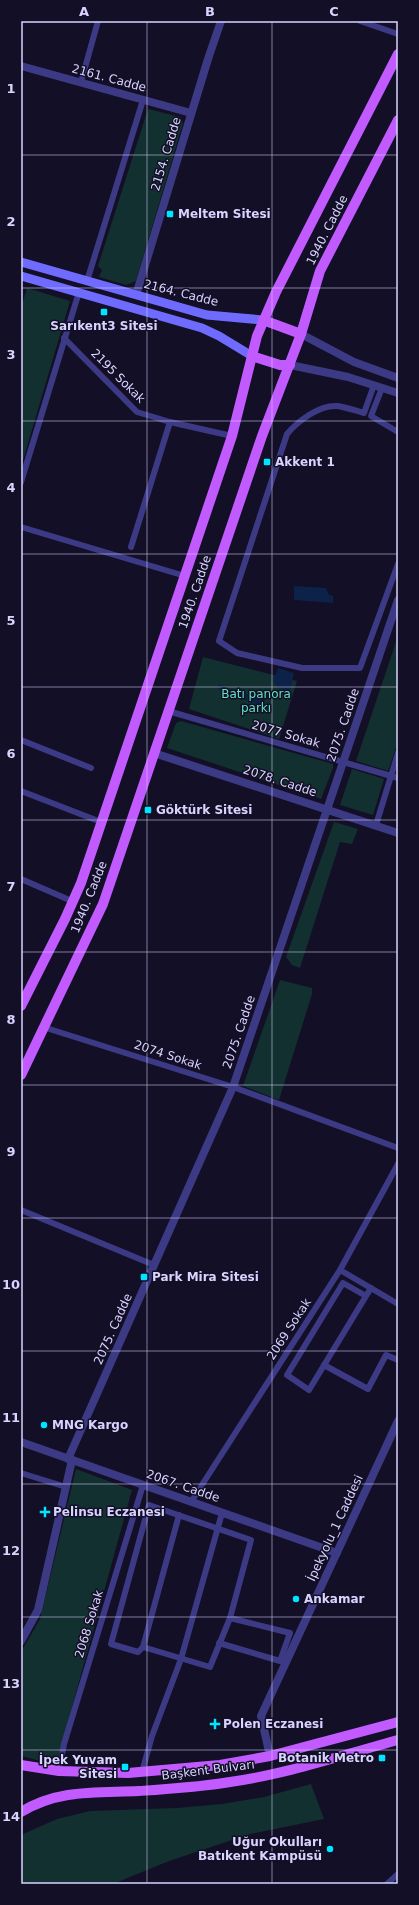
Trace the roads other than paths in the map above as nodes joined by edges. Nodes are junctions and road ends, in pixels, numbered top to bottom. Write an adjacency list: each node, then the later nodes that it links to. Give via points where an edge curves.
1 (98, 21): 7 (street)
2 (360, 21): 4 (street)
3 (219, 22): 9 (street, 2154. Cadde)
4 (398, 34)
5 (398, 54): 16 (main road, 1940. Cadde)
6 (21, 66): 7 (street, 2161. Cadde)
7 (80, 82): 8 (street, 2161. Cadde)
8 (143, 100): 9 (street, 2161. Cadde); 13 (street)
9 (192, 113): 15 (street, 2154. Cadde)
10 (398, 120): 17 (main road, 1940. Cadde, via 320,271)
11 (21, 262): 13 (main road, 2164. Cadde)
12 (21, 276): 14 (main road)
13 (87, 281): 15 (main road, 2164. Cadde)
14 (79, 292): 18 (street); 19 (main road, via 202,328)
15 (136, 295): 16 (main road, 2164. Cadde, via 207,315)
16 (263, 320): 17 (main road, 2164. Cadde); 19 (main road, 1940. Cadde)
17 (301, 334): 20 (main road, 1940. Cadde); 21 (street, 2164. Cadde, via 354,362)
18 (64, 338): 27 (street, 2195 Sokak, via 137,412); 30 (street)
19 (252, 356): 20 (main road, via 280,365); 29 (main road, 1940. Cadde)
20 (290, 365): 22 (street); 36 (main road, 1940. Cadde, via 262,436)
21 (398, 378)
22 (374, 385): 23 (street); 25 (street)
23 (382, 388): 24 (street); 26 (street)
24 (398, 394)
25 (364, 413): 26 (street); 33 (street, via 337,406 322,409 296,423 287,434 219,641 237,653 302,668 360,668)
26 (371, 416): 28 (street)
27 (170, 422): 29 (street, 2195 Sokak); 32 (street)
28 (398, 432)
29 (232, 436): 34 (main road, 1940. Cadde)
30 (21, 482)
31 (21, 527): 34 (street)
32 (131, 547)
33 (398, 564)
34 (185, 576): 46 (main road, 1940. Cadde)
35 (398, 600): 40 (street, 2075. Cadde)
36 (168, 711): 38 (main road, 1940. Cadde); 40 (street, 2077 Sokak)
37 (21, 740): 41 (street)
38 (154, 753): 45 (street, 2078. Cadde); 52 (main road, 1940. Cadde, via 103,904)
39 (398, 753): 42 (street)
40 (344, 762): 42 (street, 2077 Sokak); 45 (street, 2075. Cadde)
41 (91, 768)
42 (390, 776): 43 (street, 2077 Sokak); 47 (street)
43 (398, 778)
44 (21, 791): 46 (street)
45 (328, 810): 47 (street, 2078. Cadde); 54 (street, 2075. Cadde)
46 (102, 822): 50 (main road, 1940. Cadde)
47 (376, 825): 48 (street, 2078. Cadde)
48 (398, 833)
49 (21, 879): 50 (street)
50 (74, 902): 51 (main road, 1940. Cadde)
51 (21, 1006)
52 (43, 1027): 53 (main road, 1940. Cadde); 54 (street, 2074 Sokak)
53 (21, 1075)
54 (233, 1087): 55 (street, 2074 Sokak); 58 (street, 2075. Cadde)
55 (398, 1148)
56 (398, 1164): 59 (street, 2069 Sokak)
57 (21, 1210): 58 (street)
58 (154, 1265): 67 (street, 2075. Cadde)
59 (340, 1270): 60 (street); 71 (street, 2069 Sokak)
60 (371, 1288): 61 (street); 62 (street)
61 (366, 1296): 64 (street); 64 (street, via 343,1283 287,1375 310,1390)
62 (398, 1304)
63 (398, 1360): 64 (street, via 386,1355 368,1389)
64 (324, 1365)
65 (398, 1421): 75 (street, İpekyolu_1 Caddesi)
66 (21, 1442): 67 (street, 2067. Cadde)
67 (70, 1460): 69 (street, 2067. Cadde); 70 (street, 2075. Cadde)
68 (21, 1473): 70 (street)
69 (143, 1485): 71 (street, 2067. Cadde); 85 (street, 2068 Sokak, via 64,1744)
70 (66, 1487): 77 (street, 2075. Cadde, via 38,1610)
71 (191, 1502): 72 (street, 2067. Cadde)
72 (222, 1513): 74 (street); 75 (street, 2067. Cadde)
73 (179, 1515): 74 (street); 79 (street); 79 (street, via 148,1505 111,1644 138,1652)
74 (218, 1529): 76 (street, via 251,1540); 80 (street)
75 (337, 1553): 83 (street, İpekyolu_1 Caddesi, via 261,1716)
76 (230, 1618): 78 (street); 78 (street, via 290,1633 280,1661)
77 (21, 1641)
78 (219, 1643): 80 (street, via 210,1667)
79 (143, 1648): 80 (street)
80 (181, 1659): 86 (street, via 152,1736)
81 (398, 1722): 83 (main road, Başkent Bulvarı)
82 (398, 1740): 88 (main road, Başkent Bulvarı, via 304,1767 232,1782 70,1794)
83 (270, 1756): 86 (main road, Başkent Bulvarı, via 220,1765)
84 (23, 1766): 85 (main road, Başkent Bulvarı)
85 (59, 1771): 86 (main road, Başkent Bulvarı)
86 (142, 1772)
87 (21, 1804): 88 (main road)
88 (32, 1806): 89 (main road, Başkent Bulvarı)
89 (21, 1812)
90 (398, 1874): 91 (street)
91 (387, 1884)

